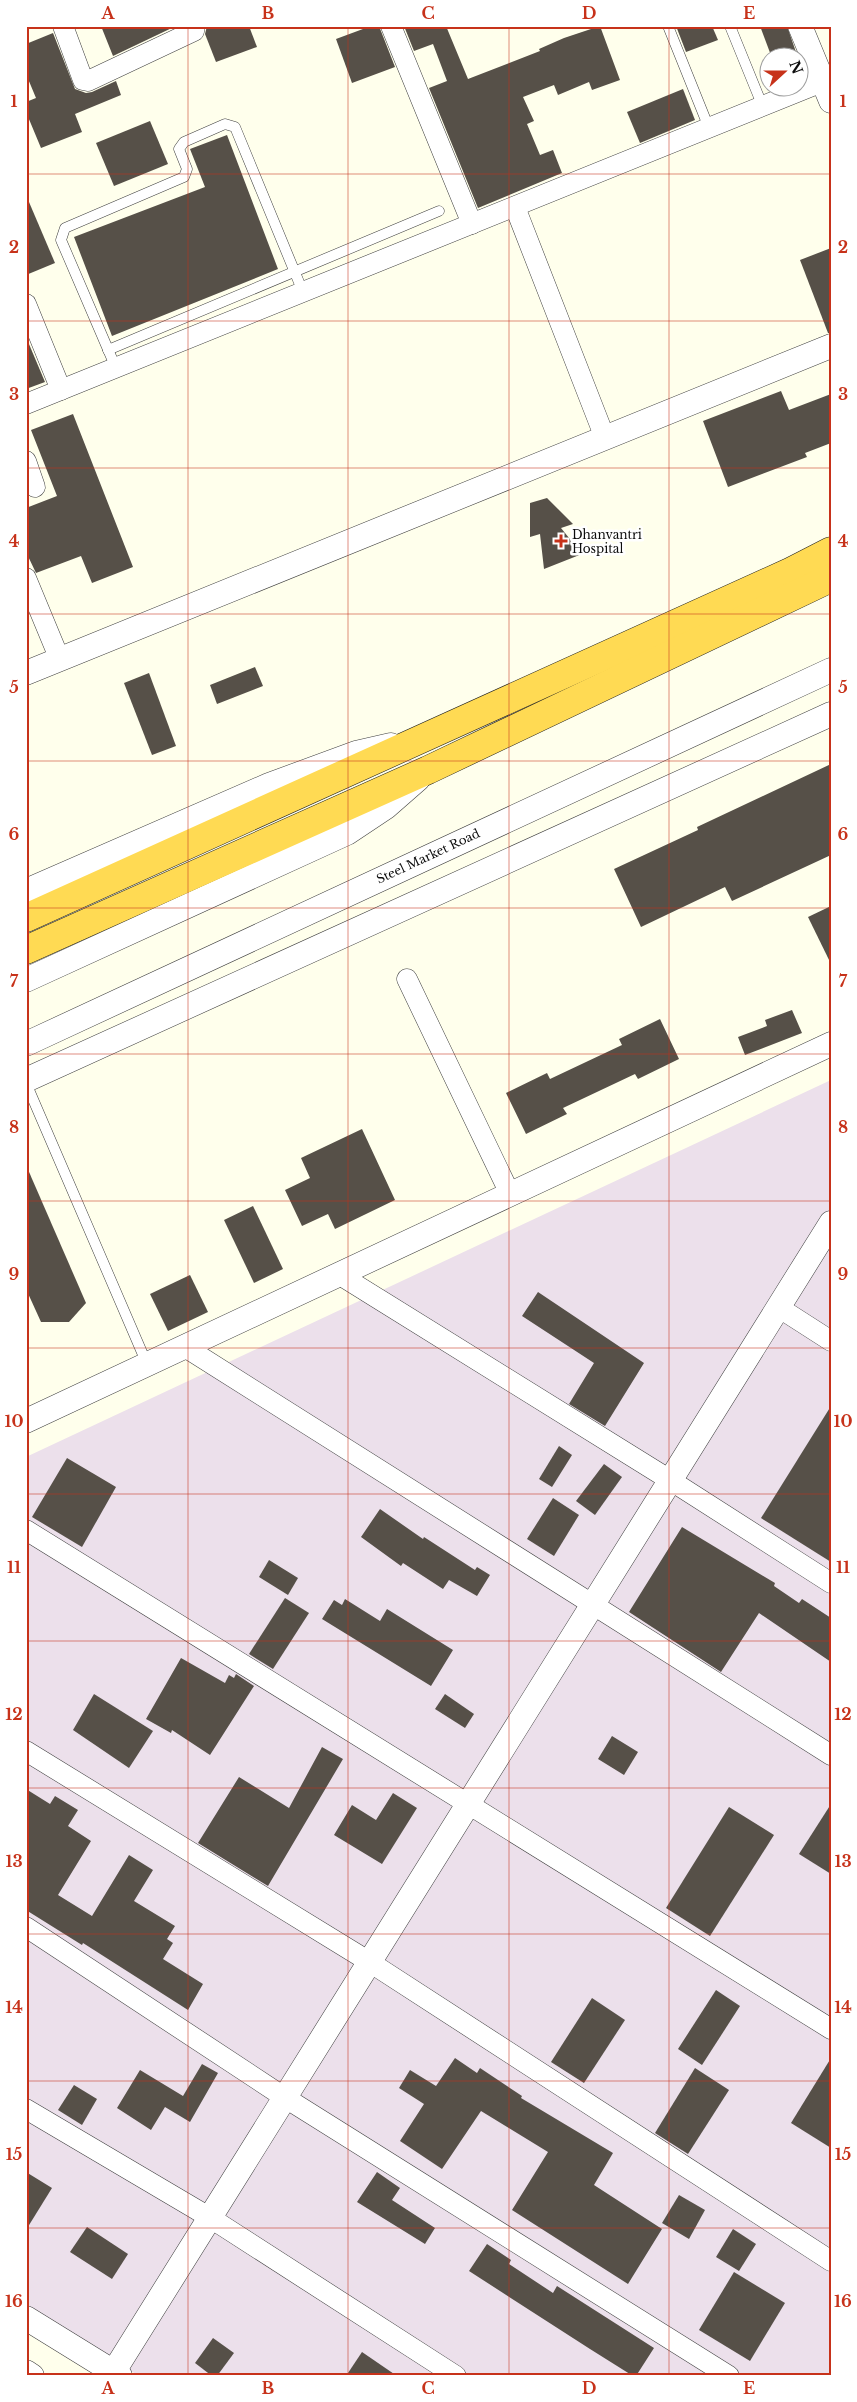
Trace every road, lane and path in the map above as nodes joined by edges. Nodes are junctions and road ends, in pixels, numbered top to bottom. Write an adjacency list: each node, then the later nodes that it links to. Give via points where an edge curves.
1 (63, 26): 2 (street, via 82,80 88,81 194,31)
2 (195, 26)
3 (391, 26): 12 (street)
4 (668, 26): 9 (lane)
5 (730, 26): 8 (lane)
6 (800, 26): 7 (street)
7 (827, 91): 8 (street)
8 (763, 106): 9 (street)
9 (710, 128): 10 (street)
10 (515, 207): 12 (street); 21 (street)
11 (439, 211): 13 (lane)
12 (472, 224): 14 (street)
13 (294, 271): 14 (lane); 17 (lane); 17 (lane, via 235,127 225,124 192,138 179,149 187,170 184,177 65,228 61,240)
14 (303, 292): 18 (street)
15 (26, 304): 19 (street)
16 (831, 346): 21 (street)
17 (108, 350): 18 (lane)
18 (116, 368): 19 (street)
19 (61, 390): 20 (street)
20 (26, 404)
21 (605, 438): 27 (street)
22 (26, 461): 23 (street)
23 (35, 487)
24 (831, 551): 31 (highway)
25 (26, 578): 27 (street)
26 (831, 578): 32 (highway)
27 (60, 660): 29 (street)
28 (831, 670): 33 (street, Steel Market Road)
29 (26, 673)
30 (831, 714): 36 (street)
31 (422, 739): 34 (street, via 356,753 268,785); 35 (highway)
32 (428, 770): 37 (highway); 39 (street, via 386,807 346,833)
33 (358, 889): 36 (street); 40 (street, Steel Market Road)
34 (26, 891)
35 (26, 918)
36 (374, 921): 42 (street)
37 (26, 950)
38 (407, 979): 43 (street)
39 (26, 980)
40 (26, 1044)
41 (831, 1044): 43 (street)
42 (26, 1081): 49 (lane)
43 (510, 1194): 45 (street)
44 (831, 1223): 46 (street)
45 (340, 1275): 48 (street); 51 (street)
46 (778, 1307): 47 (street); 51 (street)
47 (831, 1341)
48 (185, 1347): 49 (street); 54 (street)
49 (148, 1365): 50 (street)
50 (26, 1421)
51 (670, 1480): 53 (street); 54 (street)
52 (26, 1530): 57 (street)
53 (831, 1583)
54 (592, 1604): 56 (street); 57 (street)
55 (26, 1751): 59 (street)
56 (831, 1754)
57 (468, 1803): 59 (street); 60 (street)
58 (26, 1927): 61 (street)
59 (368, 1961): 61 (street); 64 (street)
60 (831, 2029)
61 (284, 2097): 63 (street); 70 (street)
62 (26, 2109): 63 (street)
63 (209, 2217): 67 (street); 69 (street)
64 (831, 2261)
65 (26, 2318): 67 (street)
66 (26, 2372): 68 (street)
67 (115, 2374)
68 (32, 2376)
69 (456, 2376)
70 (729, 2376)

